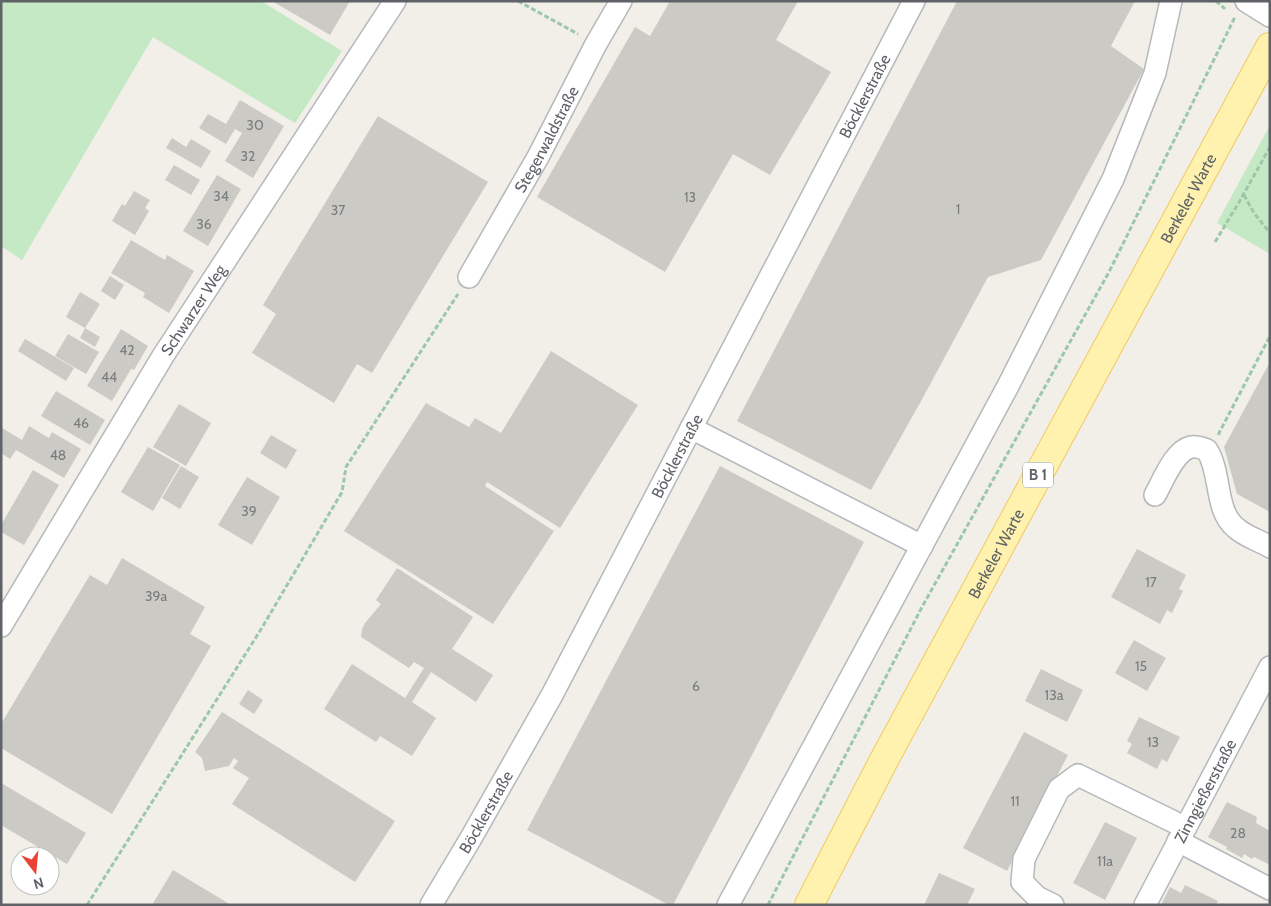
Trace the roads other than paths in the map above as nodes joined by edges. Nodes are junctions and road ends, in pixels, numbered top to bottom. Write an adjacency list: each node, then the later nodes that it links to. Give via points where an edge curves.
1 (394, 1): 13 (street, Schwarzer Weg, via 163,356)
2 (621, 1): 8 (street, Stegerwaldstraße, via 538,157)
3 (914, 1): 9 (street, Böcklerstraße)
4 (1171, 1): 11 (street, via 1155,73 1114,179)
5 (1243, 5): 6 (street)
6 (1270, 16)
7 (1270, 47): 19 (main road, Berkeler Warte / B 1)
8 (469, 277)
9 (691, 428): 11 (street); 17 (street, Böcklerstraße, via 552,695)
10 (1155, 495): 12 (street, via 1176,456 1191,447 1207,450 1228,520 1236,529)
11 (922, 546): 18 (street)
12 (1270, 547)
13 (1, 626)
14 (1268, 673): 15 (street, Zinngießerstraße)
15 (1182, 835): 16 (street); 20 (street, via 1172,821 1078,775 1059,788 1024,859 1022,882); 21 (street, Zinngießerstraße)
16 (1270, 889)
17 (431, 905)
18 (728, 905)
19 (809, 905)
20 (1053, 905)
21 (1145, 905)

